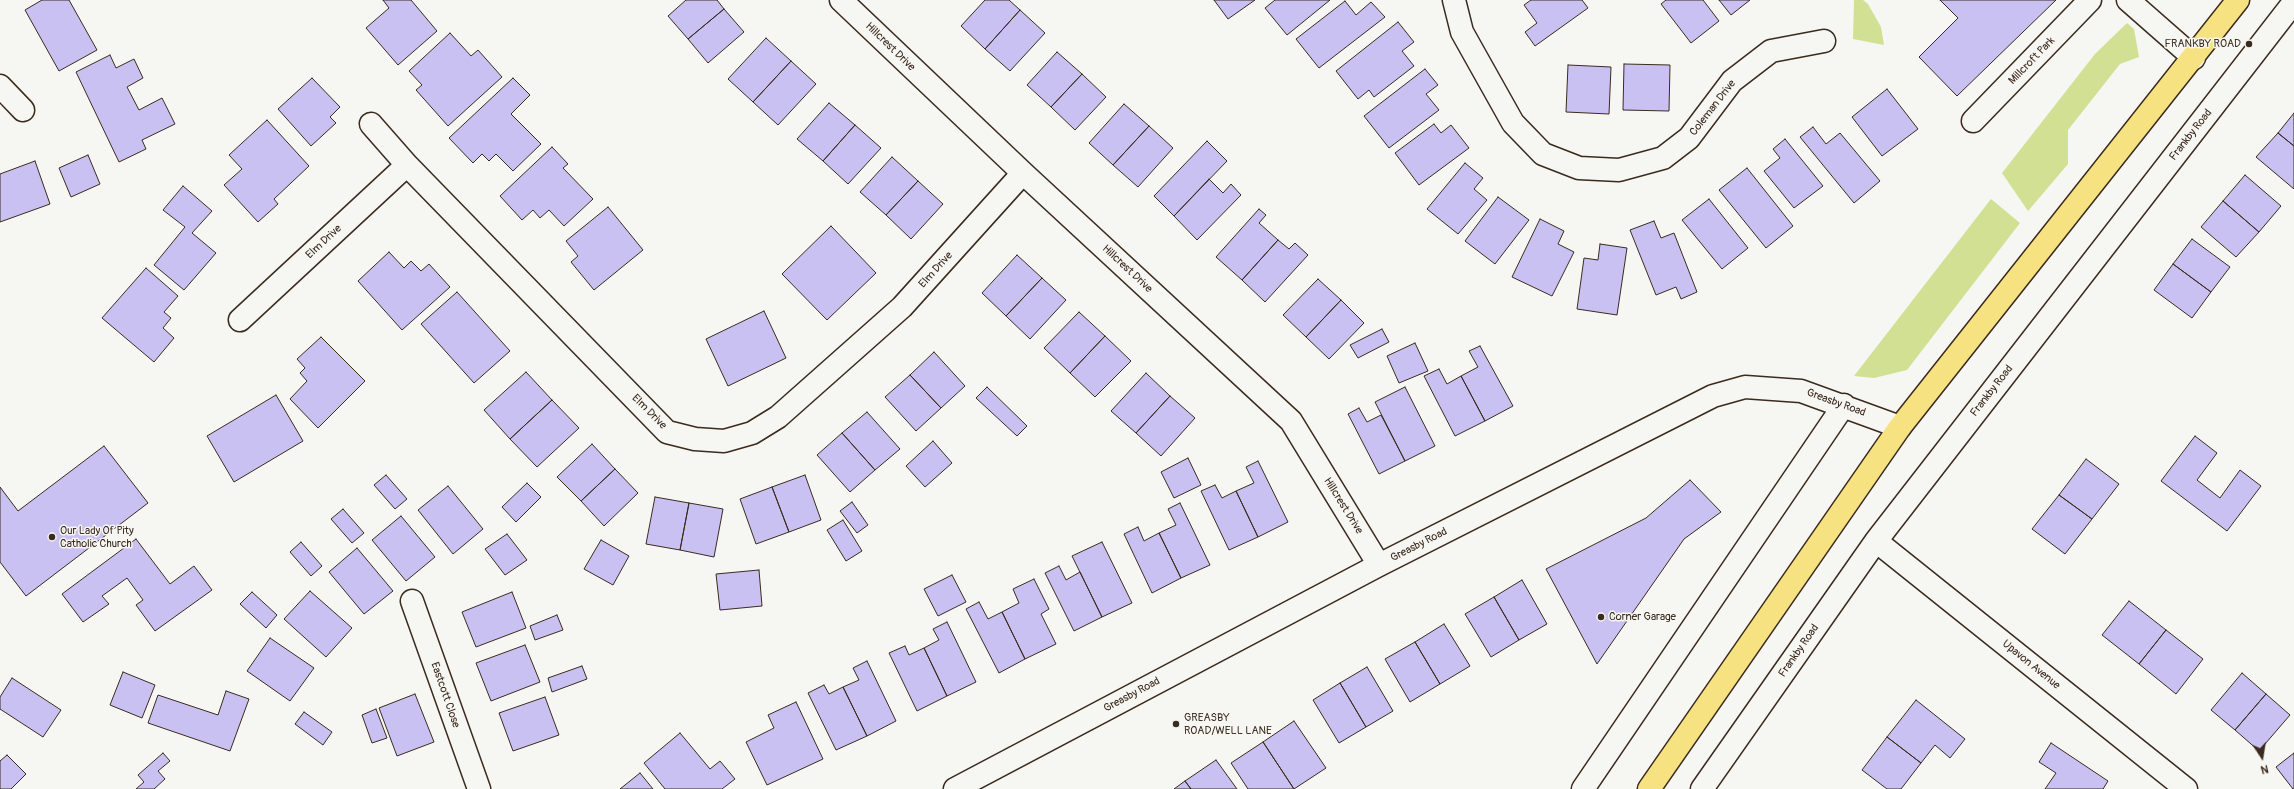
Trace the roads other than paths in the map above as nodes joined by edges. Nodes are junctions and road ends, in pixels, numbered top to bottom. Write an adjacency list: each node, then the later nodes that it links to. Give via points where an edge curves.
1 (841, 0): 14 (street, Hillcrest Drive)
2 (1454, 0): 7 (street, Coleman Drive, via 1462,32 1513,123 1543,154 1579,168 1619,170 1664,158 1689,138 1732,81 1771,51)
3 (2090, 0): 11 (street, Millcroft Park)
4 (2128, 0): 8 (street)
5 (2238, 0): 8 (main road)
6 (2294, 2): 18 (street, Frankby Road)
7 (1824, 41)
8 (2194, 58): 17 (main road)
9 (0, 86): 10 (street)
10 (23, 110)
11 (1973, 122)
12 (371, 124): 13 (street, Elm Drive)
13 (408, 165): 14 (street, Elm Drive, via 667,432 695,440 724,441 752,433 778,417 902,307); 15 (street, Elm Drive)
14 (1023, 173): 19 (street, Hillcrest Drive, via 1291,421)
15 (240, 320)
16 (1844, 405): 17 (street, Greasby Road); 19 (street, Greasby Road, via 1801,390 1744,387 1713,396); 23 (street)
17 (1900, 427): 24 (main road)
18 (1876, 541): 25 (street, Frankby Road); 26 (street, Upavon Avenue)
19 (1379, 565): 22 (street, Greasby Road)
20 (412, 601): 21 (street, Eastcott Close)
21 (479, 789)
22 (954, 789)
23 (1583, 789)
24 (1649, 789)
25 (1702, 789)
26 (2186, 789)

